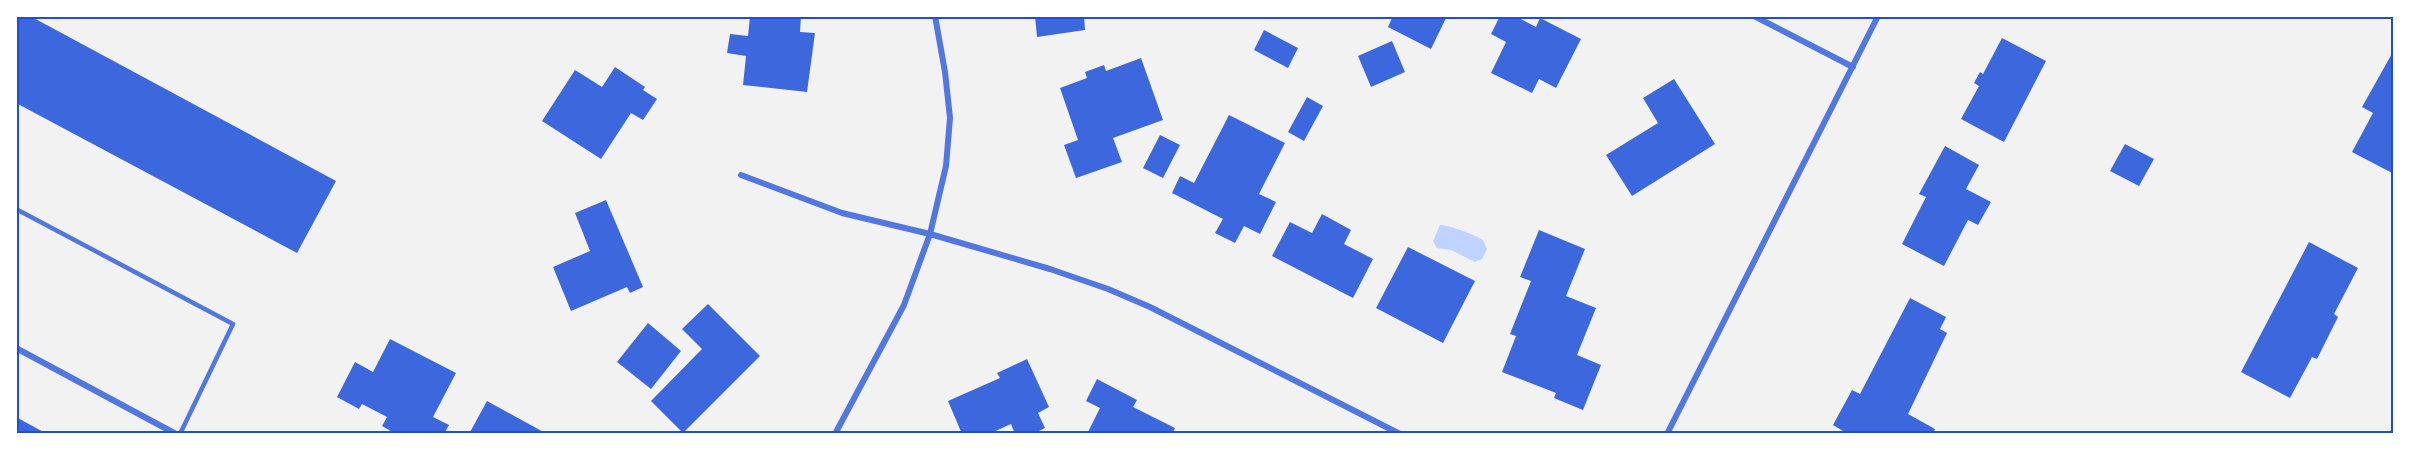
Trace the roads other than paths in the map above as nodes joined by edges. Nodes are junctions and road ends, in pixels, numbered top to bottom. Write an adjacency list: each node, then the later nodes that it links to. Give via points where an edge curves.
1 (935, 16): 7 (street, via 950,118 946,166)
2 (1754, 16): 4 (street)
3 (1878, 16): 4 (street)
4 (1853, 67): 12 (street)
5 (741, 175): 7 (street, via 842,213)
6 (16, 209): 9 (lane, via 233,324)
7 (930, 234): 10 (street, via 904,305); 11 (street, via 1108,289)
8 (16, 348): 9 (street)
9 (178, 434)
10 (835, 434)
11 (1400, 434)
12 (1667, 434)

